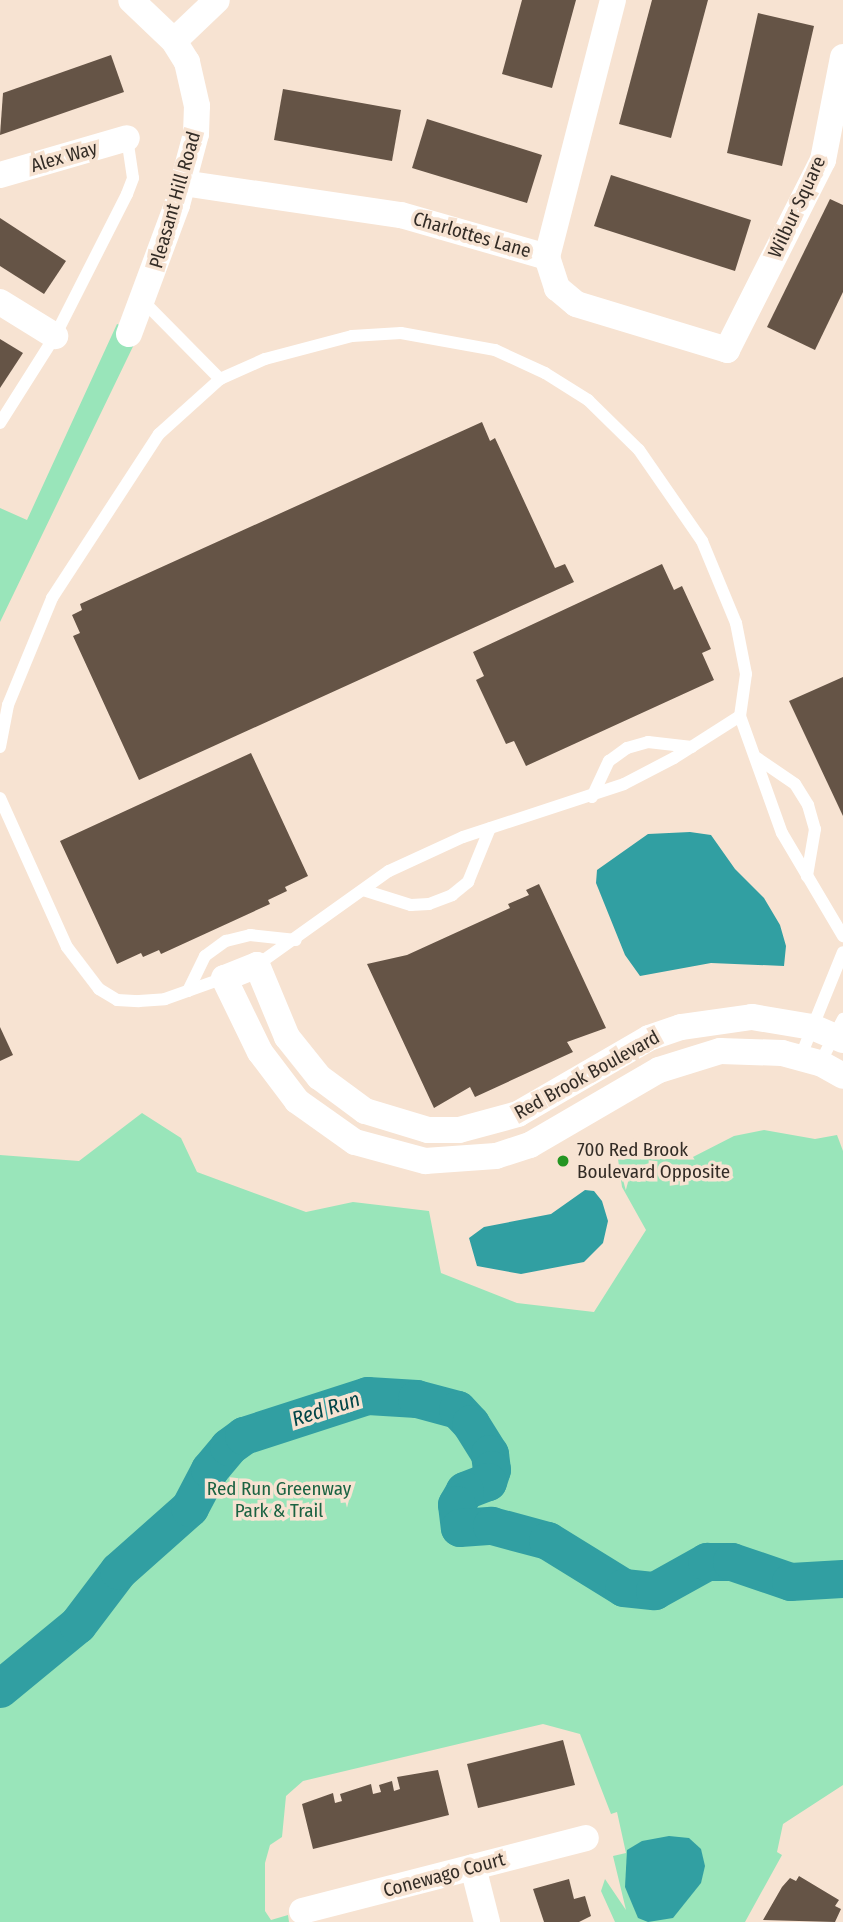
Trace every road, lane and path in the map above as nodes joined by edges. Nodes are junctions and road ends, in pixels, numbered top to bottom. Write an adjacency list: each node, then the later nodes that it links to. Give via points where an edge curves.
1 (131, 0): 4 (street, Pleasant Hill Road)
2 (217, 0): 4 (street)
3 (613, 0): 9 (street)
4 (174, 41): 8 (street, Pleasant Hill Road, via 187,62 197,106 196,134)
5 (843, 57): 14 (street, Wilbur Square, via 823,160)
6 (127, 138): 7 (street, Alex Way); 13 (lane, via 134,178)
7 (0, 175)
8 (183, 183): 9 (street, Charlottes Lane, via 401,215); 10 (street, Pleasant Hill Road)
9 (547, 257): 14 (street, Charlottes Lane, via 557,288 576,304)
10 (142, 301): 12 (street, Pleasant Hill Road); 15 (lane)
11 (0, 302): 13 (street)
12 (129, 334)
13 (55, 336): 16 (lane)
14 (727, 350)
15 (220, 379): 17 (lane, via 309,345 401,333 495,350 588,400 646,459 675,498 717,574 736,623 746,674); 18 (lane, via 159,434 52,598 8,705)
16 (0, 423)
17 (740, 716): 19 (lane); 20 (lane)
18 (0, 747)
19 (692, 747): 21 (lane); 21 (lane, via 648,742 627,748 609,761)
20 (757, 758): 24 (lane, via 782,833); 24 (lane, via 795,783 808,805 815,829)
21 (592, 797): 23 (lane)
22 (0, 798): 31 (lane, via 82,972 117,1000 165,999)
23 (490, 828): 25 (lane, via 421,854); 25 (lane, via 468,882 453,895 411,905)
24 (807, 876): 26 (lane)
25 (363, 890): 27 (lane)
26 (843, 936)
27 (296, 940): 29 (lane); 31 (lane, via 250,935 226,941 205,956)
28 (843, 952): 32 (lane)
29 (257, 965): 30 (street); 32 (street, Red Brook Boulevard, via 287,1037 320,1077 365,1111 428,1130 459,1130 518,1114 649,1038 681,1027 752,1017)
30 (224, 978): 31 (lane); 33 (street, Red Brook Boulevard, via 260,1052 297,1101 355,1142 425,1161 496,1156 530,1145 685,1059 749,1049)
31 (188, 990)
32 (833, 1030): 33 (lane); 33 (lane)
33 (821, 1065)
34 (586, 1838): 35 (street, Conewago Court)
35 (473, 1867): 36 (street, Conewago Court); 37 (street)
36 (302, 1911)
37 (487, 1922)

